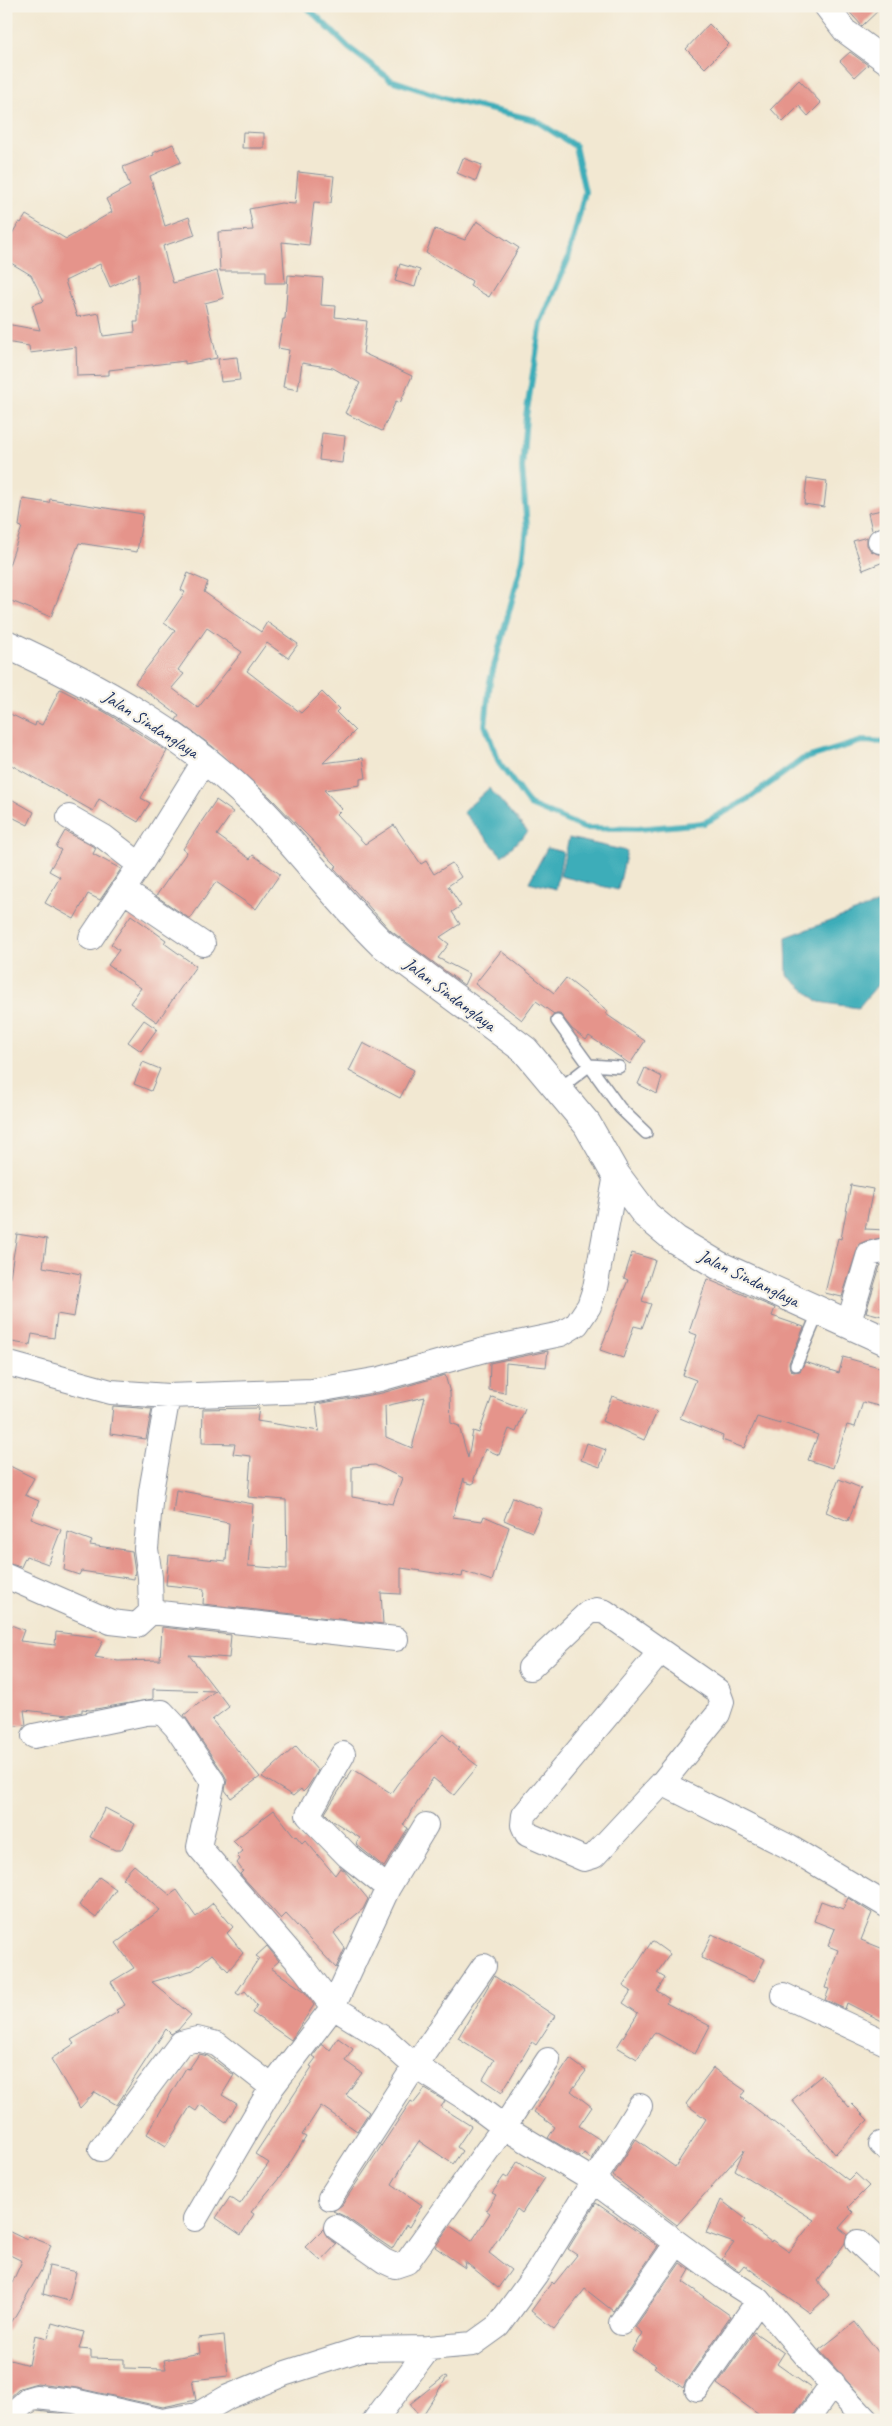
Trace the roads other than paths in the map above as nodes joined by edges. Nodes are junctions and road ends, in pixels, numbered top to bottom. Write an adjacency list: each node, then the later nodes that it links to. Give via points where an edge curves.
1 (826, 6): 2 (street, via 845,31)
2 (886, 61)
3 (6, 644): 4 (street, Jalan Sindanglaya, via 128,706)
4 (205, 760): 6 (street); 13 (street, Jalan Sindanglaya, via 259,808 381,943 525,1050)
5 (69, 816): 6 (street, via 104,837)
6 (140, 865): 7 (street)
7 (123, 890): 8 (street); 9 (street)
8 (91, 938)
9 (204, 944)
10 (557, 1020): 11 (lane)
11 (590, 1065): 12 (lane); 13 (lane); 14 (lane, via 620,1108)
12 (619, 1067)
13 (559, 1089): 15 (street, Jalan Sindanglaya, via 586,1124)
14 (646, 1133)
15 (616, 1175): 17 (street, Jalan Sindanglaya, via 646,1214 676,1240 718,1265); 22 (street, via 589,1306 578,1324 561,1334 484,1350 380,1379 312,1391)
16 (886, 1250): 18 (street, via 868,1254)
17 (819, 1312): 18 (street, Jalan Sindanglaya); 21 (lane)
18 (848, 1326): 19 (street, Jalan Sindanglaya)
19 (886, 1340)
20 (6, 1363): 22 (street, via 111,1392)
21 (796, 1366)
22 (168, 1396): 24 (street, via 146,1549)
23 (6, 1576): 24 (street, via 111,1622 137,1625)
24 (151, 1612): 25 (street)
25 (396, 1639)
26 (661, 1652): 27 (street, via 605,1612 596,1610 588,1612); 30 (street, via 718,1691 722,1702 718,1714); 30 (street, via 524,1815 523,1825 527,1834 584,1859 594,1856)
27 (530, 1668)
28 (34, 1736): 36 (street, via 162,1712 214,1782 199,1847)
29 (343, 1754): 32 (street, via 302,1808 348,1856)
30 (662, 1783): 33 (street, via 789,1847)
31 (426, 1825): 32 (street)
32 (388, 1888): 36 (street)
33 (886, 1906)
34 (484, 1966): 39 (street)
35 (783, 1995): 37 (street)
36 (333, 2006): 39 (street, via 385,2039); 40 (street)
37 (886, 2043)
38 (548, 2060): 42 (street)
39 (415, 2066): 42 (street); 45 (street)
40 (272, 2087): 43 (street, via 217,2044 197,2039 181,2044); 46 (street)
41 (640, 2106): 44 (street)
42 (504, 2127): 44 (street); 47 (street, via 407,2262 396,2266 384,2261)
43 (101, 2149)
44 (592, 2180): 49 (street); 53 (street, via 536,2274 498,2326 473,2344)
45 (330, 2198)
46 (195, 2219)
47 (336, 2227)
48 (858, 2242): 50 (street)
49 (677, 2243): 51 (street); 52 (street)
50 (886, 2268)
51 (759, 2300): 54 (street); 55 (street)
52 (621, 2323)
53 (430, 2348): 57 (street, via 361,2349 286,2373 228,2397 197,2415); 58 (street)
54 (833, 2383): 59 (street); 60 (street)
55 (696, 2389)
56 (8, 2412): 57 (street, via 36,2397)
57 (168, 2419)
58 (375, 2420)
59 (807, 2420)
60 (866, 2420)

